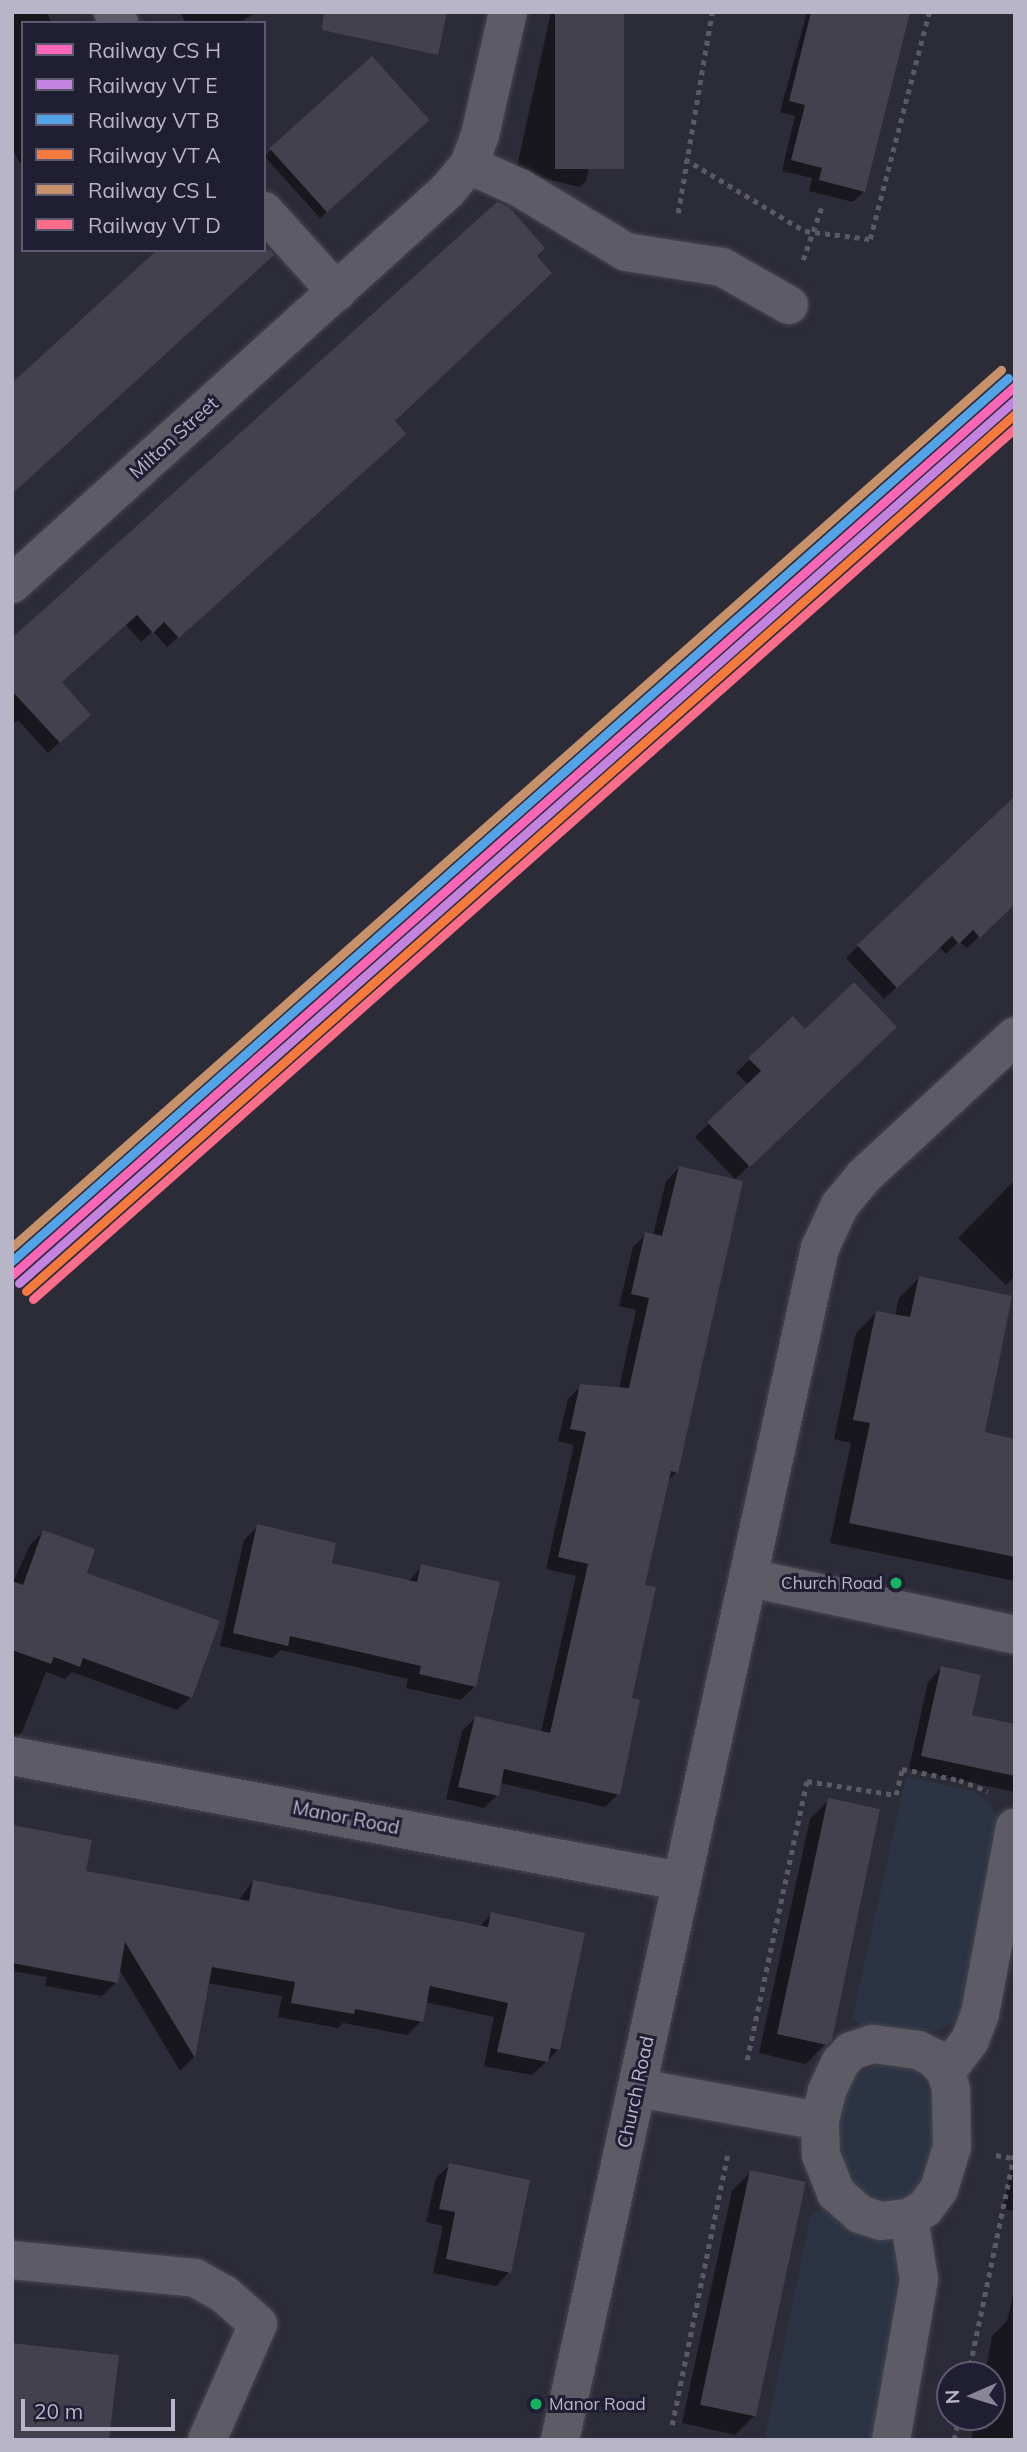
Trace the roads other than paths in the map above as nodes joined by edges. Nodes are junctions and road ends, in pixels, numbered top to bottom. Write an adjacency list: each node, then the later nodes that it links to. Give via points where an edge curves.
1 (508, 12): 2 (street)
2 (469, 165): 4 (street, Milton Street); 5 (street, via 520,188 626,253 722,267)
3 (266, 213): 4 (street)
4 (337, 292): 6 (street, Milton Street)
5 (784, 303)
6 (12, 584)
7 (1015, 1036): 8 (street, Church Road, via 864,1176 832,1222 820,1248)
8 (750, 1578): 9 (street); 12 (street, Church Road)
9 (1015, 1634)
10 (12, 1756): 12 (street, Manor Road)
11 (1007, 1812): 13 (street, via 979,2014 970,2040)
12 (680, 1881): 14 (street, Church Road)
13 (946, 2071): 15 (street, via 918,2050 873,2044 851,2051 827,2091); 16 (street, via 952,2147 939,2189 925,2208)
14 (638, 2088): 15 (street); 19 (street, Church Road)
15 (820, 2121): 16 (street, via 821,2155 836,2193 860,2214 881,2221)
16 (909, 2217): 20 (street, via 919,2279)
17 (12, 2260): 18 (street, via 195,2278 224,2294 258,2324)
18 (207, 2440)
19 (560, 2440)
20 (891, 2440)

